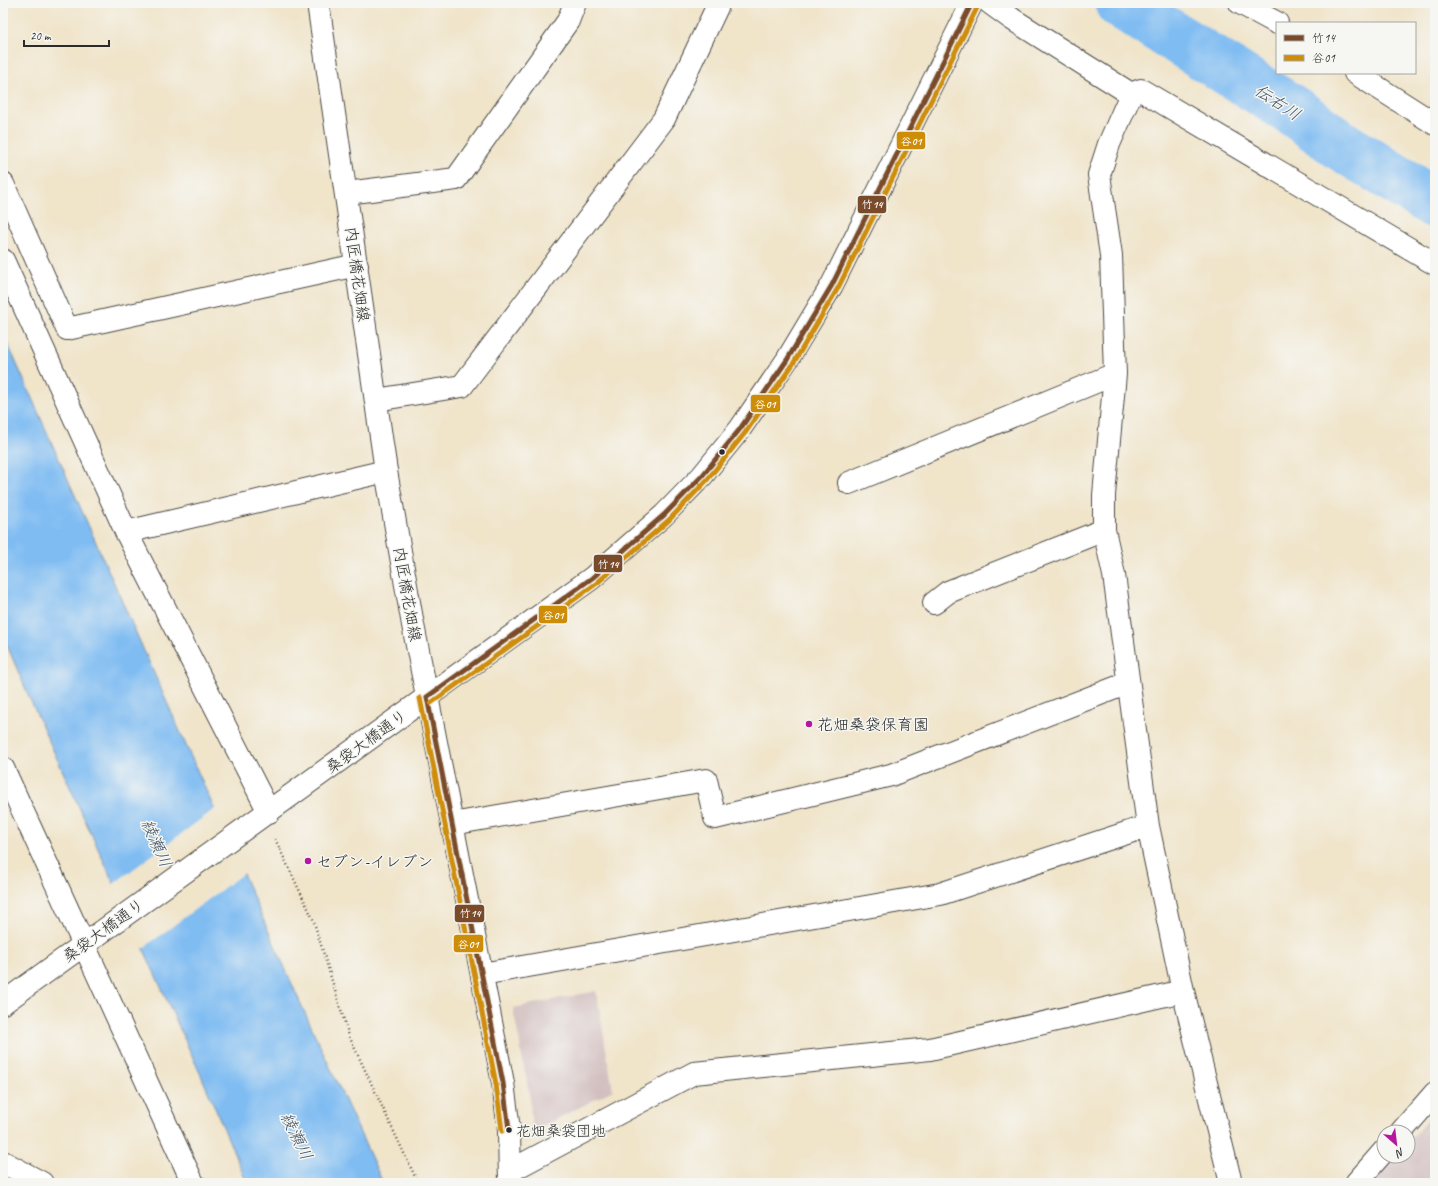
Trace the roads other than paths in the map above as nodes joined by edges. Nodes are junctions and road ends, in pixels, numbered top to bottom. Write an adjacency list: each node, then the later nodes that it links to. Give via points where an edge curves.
1 (318, 3): 12 (street, 内匠橋花畑線)
2 (575, 3): 12 (street, via 568,21 456,178)
3 (719, 3): 17 (street, via 664,118 462,386)
4 (972, 3): 24 (street, 桑袋大橋通り, via 832,285 787,360 740,429 702,476 664,515 592,578)
5 (990, 3): 9 (street)
6 (1240, 3): 7 (street)
7 (1276, 22)
8 (1357, 74): 10 (street)
9 (1131, 94): 14 (street, via 1141,90); 16 (street, via 1109,144 1099,175 1112,255)
10 (1435, 124)
11 (3, 184): 15 (street, via 67,329)
12 (346, 193): 15 (street, 内匠橋花畑線)
13 (3, 260): 21 (street)
14 (1435, 264)
15 (357, 265): 17 (street, 内匠橋花畑線)
16 (1114, 374): 19 (street); 20 (street, via 1104,495)
17 (376, 400): 18 (street, 内匠橋花畑線)
18 (386, 471): 21 (street); 24 (street, 内匠橋花畑線)
19 (849, 483)
20 (1104, 530): 22 (street, via 948,592); 23 (street, via 1114,575)
21 (126, 532): 26 (street)
22 (934, 603)
23 (1128, 683): 27 (street, via 892,775 714,818 706,780); 28 (street)
24 (427, 697): 26 (street, 桑袋大橋通り); 27 (street, 内匠橋花畑線)
25 (3, 768): 29 (street)
26 (261, 817): 29 (street, 桑袋大橋通り)
27 (452, 824): 30 (street, 内匠橋花畑線)
28 (1148, 826): 30 (street, via 940,894); 31 (street)
29 (92, 938): 32 (street, 桑袋大橋通り); 39 (street)
30 (482, 974): 37 (street, 内匠橋花畑線, via 503,1083 509,1130)
31 (1183, 991): 37 (street, via 930,1049 694,1073); 40 (street)
32 (3, 1002)
33 (1435, 1093): 34 (street)
34 (1408, 1124)
35 (1376, 1160): 41 (street)
36 (3, 1162): 38 (street)
37 (510, 1177)
38 (42, 1183)
39 (193, 1183)
40 (1231, 1183)
41 (1356, 1183)

